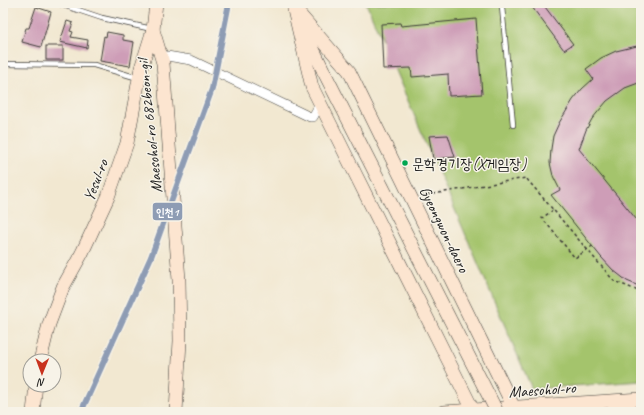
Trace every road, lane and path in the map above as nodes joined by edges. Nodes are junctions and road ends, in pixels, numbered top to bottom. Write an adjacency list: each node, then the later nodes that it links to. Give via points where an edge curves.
1 (57, 3): 5 (lane, via 102,18)
2 (156, 3): 5 (main road, Yesul-ro)
3 (293, 6): 9 (main road, via 312,88); 11 (main road, Gyeongwon-daero, via 349,71); 24 (main road, bridge)
4 (502, 7): 10 (lane)
5 (153, 30): 6 (main road, Maesohol-ro 682beon-gil); 8 (main road, Yesul-ro)
6 (161, 55): 9 (street, via 191,60 310,117 313,117); 22 (main road, Maesohol-ro 682beon-gil, via 179,280 180,341)
7 (3, 64): 8 (lane, via 94,65)
8 (139, 79): 15 (main road, Yesul-ro, via 127,143 108,197 63,287 49,324)
9 (320, 104): 20 (main road)
10 (513, 125)
11 (411, 197): 12 (path, via 526,178); 19 (main road, Gyeongwon-daero)
12 (553, 210): 13 (path, bridge, via 542,218 575,258); 14 (path, via 614,281)
13 (592, 246)
14 (641, 292)
15 (42, 353)
16 (35, 393): 21 (main road)
17 (641, 399): 18 (main road, Maesohol-ro)
18 (627, 400): 19 (main road, Maesohol-ro); 25 (main road)
19 (514, 410): 20 (main road, Maesohol-ro)
20 (473, 411): 23 (main road, Maesohol-ro)
21 (33, 412)
22 (176, 412)
23 (444, 412)
24 (497, 412)
25 (602, 412)

